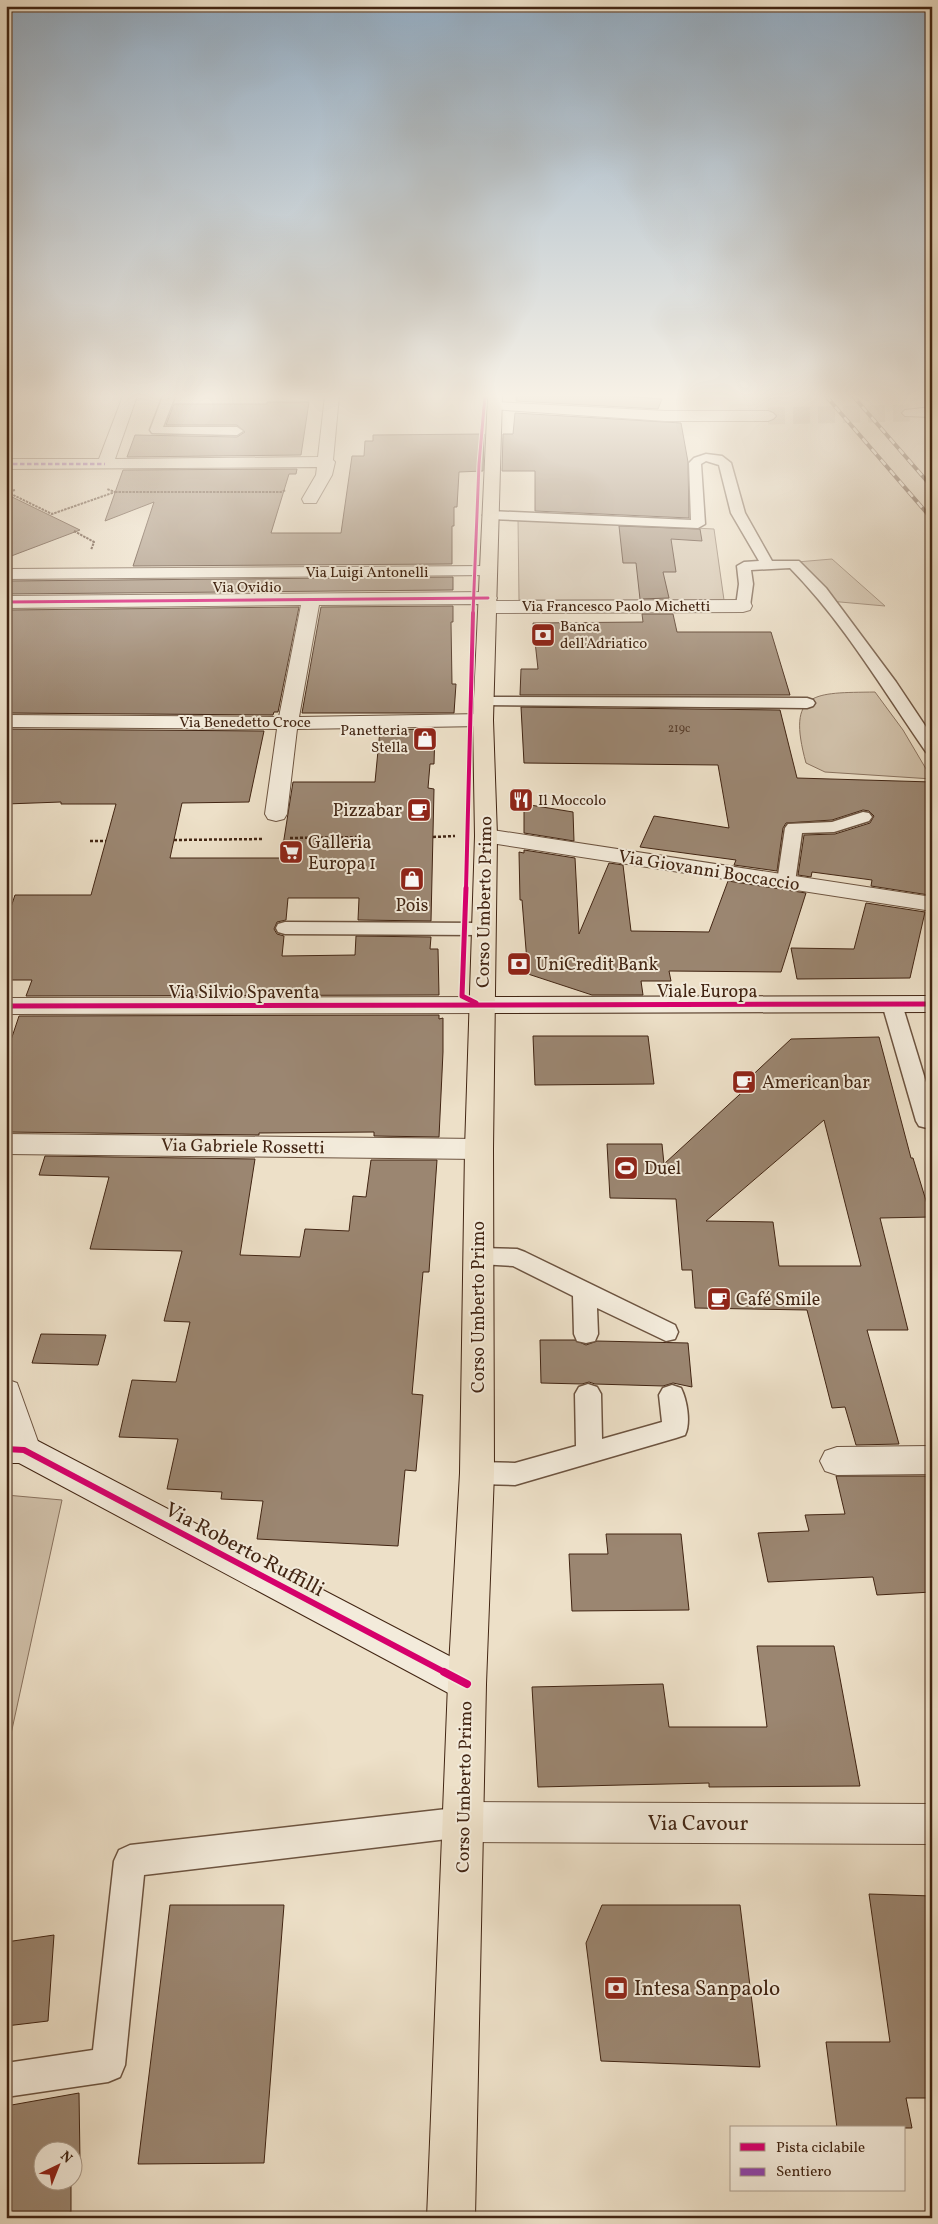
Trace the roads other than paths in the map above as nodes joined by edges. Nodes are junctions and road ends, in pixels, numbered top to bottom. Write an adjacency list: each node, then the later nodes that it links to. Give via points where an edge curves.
1 (491, 500): 4 (main road, Corso Umberto Primo)
2 (697, 500): 4 (lane, via 698,524)
3 (735, 500): 5 (lane, via 738,513)
4 (490, 514): 6 (main road, Corso Umberto Primo)
5 (768, 565): 11 (lane, via 744,566); 16 (lane, via 794,564 821,591)
6 (488, 571): 7 (street, Via Luigi Antonelli); 10 (main road, Corso Umberto Primo)
7 (6, 574)
8 (311, 599): 9 (street, Via Ovidio); 10 (street, Via Ovidio); 15 (street)
9 (6, 602)
10 (488, 602): 11 (street, Via Francesco Paolo Michetti); 13 (main road, Corso Umberto Primo)
11 (743, 606)
12 (807, 703): 13 (lane)
13 (484, 711): 15 (street, Via Benedetto Croce); 19 (main road, Corso Umberto Primo)
14 (6, 721): 15 (street, Via Benedetto Croce)
15 (288, 723): 17 (street)
16 (932, 748)
17 (276, 814)
18 (863, 817): 20 (lane, via 834,827 794,828)
19 (486, 836): 20 (street, Via Giovanni Boccaccio); 23 (main road, Corso Umberto Primo)
20 (786, 882): 21 (street, Via Giovanni Boccaccio)
21 (932, 904)
22 (285, 928): 23 (lane)
23 (484, 929): 27 (main road, Corso Umberto Primo)
24 (892, 1004): 25 (street, Viale Europa); 27 (street, Viale Europa); 28 (lane)
25 (932, 1004)
26 (6, 1006): 27 (street, Via Silvio Spaventa)
27 (482, 1006): 30 (main road, Corso Umberto Primo)
28 (926, 1121)
29 (6, 1144): 30 (street, Via Gabriele Rossetti)
30 (479, 1149): 31 (main road, Corso Umberto Primo)
31 (479, 1256): 32 (lane, via 517,1258); 42 (main road, Corso Umberto Primo)
32 (585, 1291): 33 (lane); 34 (lane)
33 (666, 1332)
34 (586, 1334)
35 (6, 1392): 38 (street)
36 (588, 1394): 39 (lane)
37 (672, 1394): 39 (lane, via 676,1428)
38 (15, 1450): 43 (street, Via Roberto Ruffilli)
39 (589, 1453): 42 (lane, via 514,1474)
40 (932, 1460): 41 (street)
41 (837, 1461)
42 (477, 1473): 43 (main road, Corso Umberto Primo)
43 (467, 1684): 44 (main road, Corso Umberto Primo)
44 (464, 1822): 45 (street, Via Cavour); 46 (lane, via 130,1861 108,2065); 47 (main road, Corso Umberto Primo)
45 (932, 1824)
46 (6, 2080)
47 (451, 2218)

